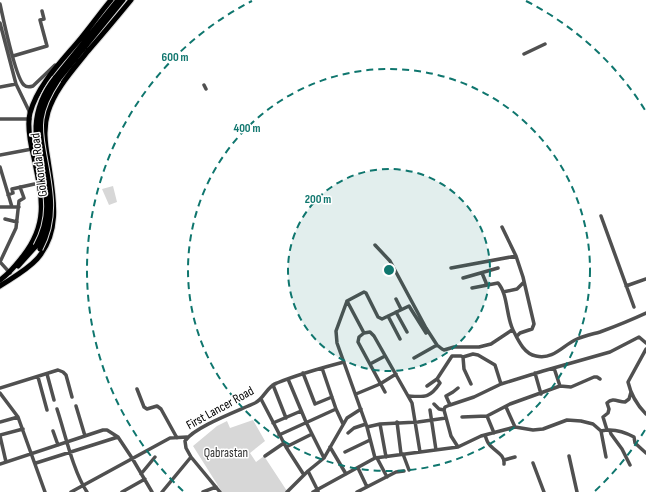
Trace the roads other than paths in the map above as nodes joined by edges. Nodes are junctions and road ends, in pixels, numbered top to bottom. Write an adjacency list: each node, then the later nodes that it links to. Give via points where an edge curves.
1 (111, 0): 11 (highway, Golkonda Road)
2 (118, 0): 35 (highway, bridge, via 55,78 39,109 36,136 48,207)
3 (123, 0): 35 (highway, bridge, via 58,80 43,110 40,127 52,207 44,242)
4 (131, 0): 18 (highway, Golkonda Road, via 57,91 47,114)
5 (0, 4): 10 (street)
6 (42, 11): 10 (street, via 44,18 40,20 47,46)
7 (0, 23): 12 (street)
8 (545, 44): 9 (street)
9 (524, 54)
10 (13, 56): 11 (street, via 21,82 29,87)
11 (62, 61): 16 (highway, Golkonda Road, via 45,83)
12 (16, 84): 14 (street); 16 (street)
13 (204, 85): 15 (street)
14 (0, 87)
15 (206, 89)
16 (30, 117): 17 (street); 19 (highway, Golkonda Road)
17 (0, 119)
18 (45, 147): 19 (street); 20 (highway, Golkonda Road)
19 (32, 149): 21 (street); 22 (highway, Golkonda Road)
20 (47, 153): 22 (highway); 41 (highway, Golkonda Road, via 54,204 51,234 37,258 29,266)
21 (0, 154)
22 (33, 155): 24 (highway, Golkonda Road)
23 (0, 167): 26 (street)
24 (39, 183): 25 (street); 41 (highway, Golkonda Road, via 42,205 36,237)
25 (20, 187): 26 (street, via 12,189 12,193); 29 (street, via 24,198 19,200)
26 (8, 195): 27 (street)
27 (12, 206): 28 (street); 29 (street)
28 (0, 207)
29 (19, 207): 32 (street)
30 (601, 216): 48 (street)
31 (5, 219): 32 (street)
32 (17, 222): 37 (street)
33 (502, 227): 36 (street)
34 (375, 245): 65 (street, via 390,261)
35 (38, 248): 41 (highway, via 30,262)
36 (516, 256): 38 (street); 45 (street)
37 (0, 262): 41 (street)
38 (451, 268)
39 (498, 268): 40 (street)
40 (482, 272): 42 (street); 46 (street)
41 (12, 275): 44 (highway, Golkonda Road); 47 (highway, Golkonda Road)
42 (463, 278)
43 (646, 279): 48 (street)
44 (0, 280)
45 (524, 282): 50 (street, via 517,289); 62 (street, via 534,324 532,329)
46 (487, 285): 49 (street); 50 (street, via 498,283)
47 (0, 286)
48 (626, 286): 53 (street)
49 (472, 288)
50 (503, 292): 58 (street)
51 (396, 299): 54 (street)
52 (347, 301): 57 (street, via 364,292 378,317 382,319); 60 (street); 71 (street, via 336,332)
53 (634, 307)
54 (401, 309): 55 (street); 61 (street, via 411,307)
55 (396, 312): 57 (street); 59 (street)
56 (646, 313): 62 (street, via 575,340 546,357 531,355 524,350)
57 (388, 316): 63 (street)
58 (512, 330): 62 (street); 65 (street, via 491,344 479,347 454,347 444,350)
59 (407, 332)
60 (364, 333): 68 (street, via 370,332 374,336); 72 (street, via 358,342)
61 (426, 333)
62 (517, 336)
63 (400, 339)
64 (646, 343): 74 (street, via 639,337 610,352)
65 (437, 345): 70 (street)
66 (646, 349): 67 (street)
67 (645, 355): 93 (street, via 628,382)
68 (385, 356): 72 (street); 78 (street)
69 (462, 357): 81 (street, via 452,356); 84 (street); 85 (street, via 478,354 495,365)
70 (414, 358)
71 (344, 362): 73 (street, First Lancer Road); 95 (street)
72 (370, 364): 83 (street)
73 (322, 368): 75 (street, First Lancer Road); 98 (street)
74 (554, 368): 76 (street); 88 (street)
75 (303, 373): 80 (street, First Lancer Road); 98 (street, via 316,404)
76 (535, 373): 85 (street); 96 (street)
77 (47, 374): 79 (street); 97 (street, via 58,370 64,372); 101 (street)
78 (396, 374): 83 (street); 99 (street)
79 (38, 377): 89 (street); 109 (street)
80 (288, 379): 86 (street, First Lancer Road); 112 (street)
81 (437, 379): 87 (street); 99 (street, via 440,383 429,395)
82 (600, 379): 88 (street, via 594,377 571,387)
83 (380, 384): 92 (street); 95 (street)
84 (471, 384)
85 (501, 384): 103 (street)
86 (273, 385): 100 (street, First Lancer Road); 117 (street)
87 (427, 386)
88 (560, 386): 96 (street)
89 (0, 388)
90 (458, 388): 103 (street, via 446,396)
91 (137, 389): 142 (street, via 144,407 146,409 157,406 161,409)
92 (385, 392)
93 (631, 392): 113 (street); 130 (street, via 625,402 610,400 607,404 608,413 603,417)
94 (0, 393): 115 (street)
95 (356, 394): 108 (street)
96 (541, 394): 105 (street)
97 (72, 397)
98 (332, 397): 107 (street)
99 (409, 398): 123 (street)
100 (261, 399): 124 (street); 141 (street, First Lancer Road, via 198,429)
101 (54, 400)
102 (434, 404): 111 (street)
103 (450, 405): 111 (street)
104 (76, 406): 139 (street)
105 (506, 407): 114 (street); 128 (street)
106 (57, 409): 144 (street)
107 (336, 409): 121 (street); 125 (street)
108 (361, 409): 125 (street, via 347,418); 127 (street)
109 (47, 410)
110 (430, 410): 119 (street)
111 (444, 410): 118 (street)
112 (301, 411): 117 (street); 121 (street)
113 (646, 414)
114 (487, 416): 116 (street); 133 (street)
115 (18, 417): 120 (street); 129 (street)
116 (462, 417)
117 (286, 418): 124 (street)
118 (446, 418): 119 (street); 149 (street, via 451,436)
119 (432, 421): 123 (street); 150 (street)
120 (0, 422)
121 (306, 422): 135 (street); 137 (street)
122 (397, 422): 123 (street); 126 (street); 156 (street)
123 (416, 422): 153 (street)
124 (274, 423): 137 (street)
125 (343, 424): 148 (street)
126 (380, 424): 127 (street); 161 (street)
127 (366, 425): 134 (street, via 354,428); 143 (street)
128 (516, 427): 132 (street, via 533,430 567,420 593,424); 133 (street)
129 (23, 428): 136 (street); 154 (street)
130 (609, 430): 132 (street); 155 (street, via 621,431 634,437 635,443); 171 (street)
131 (53, 431): 146 (street)
132 (601, 431): 163 (street)
133 (494, 432): 138 (street)
134 (348, 433)
135 (312, 434): 147 (street); 165 (street)
136 (0, 435): 167 (street)
137 (279, 435): 145 (street)
138 (485, 435): 149 (street); 162 (street, via 504,462)
139 (85, 436): 140 (street, via 107,430); 144 (street)
140 (118, 437): 151 (street); 164 (street)
141 (187, 437): 142 (street); 160 (street, First Lancer Road, via 186,448)
142 (177, 438): 164 (street, via 170,438)
143 (370, 440): 152 (street); 166 (street)
144 (67, 442): 146 (street); 151 (street)
145 (284, 443): 147 (street); 157 (street)
146 (58, 445): 154 (street)
147 (286, 447): 178 (street)
148 (330, 447): 165 (street); 177 (street)
149 (458, 447): 150 (street)
150 (436, 450): 153 (street)
151 (71, 452): 170 (street); 181 (street)
152 (345, 452)
153 (420, 452): 156 (street)
154 (31, 453): 167 (street); 170 (street)
155 (646, 453)
156 (402, 454): 161 (street); 173 (street)
157 (265, 456)
158 (569, 456): 196 (street)
159 (155, 457): 176 (street)
160 (191, 457): 182 (street); 190 (street)
161 (386, 457): 166 (street)
162 (515, 457)
163 (606, 457)
164 (132, 458): 176 (street); 181 (street)
165 (324, 458): 174 (street)
166 (376, 458): 172 (street); 179 (street)
167 (6, 462): 169 (street)
168 (533, 463): 195 (street)
169 (0, 464)
170 (36, 464): 185 (street)
171 (630, 465)
172 (358, 468): 177 (street); 183 (street)
173 (409, 470)
174 (308, 471): 178 (street); 184 (street)
175 (404, 471): 179 (street)
176 (142, 474): 180 (street)
177 (346, 474): 184 (street)
178 (304, 475): 193 (street)
179 (386, 477): 183 (street)
180 (145, 480): 188 (street); 189 (street)
181 (83, 486): 186 (street); 187 (street)
182 (216, 487): 191 (street); 192 (street)
183 (367, 487): 194 (street)
184 (316, 491)
185 (45, 492)
186 (71, 492)
187 (87, 492)
188 (122, 492)
189 (152, 492)
190 (162, 492)
191 (203, 492)
192 (220, 492)
193 (287, 492)
194 (357, 492)
195 (544, 492)
196 (577, 492)

